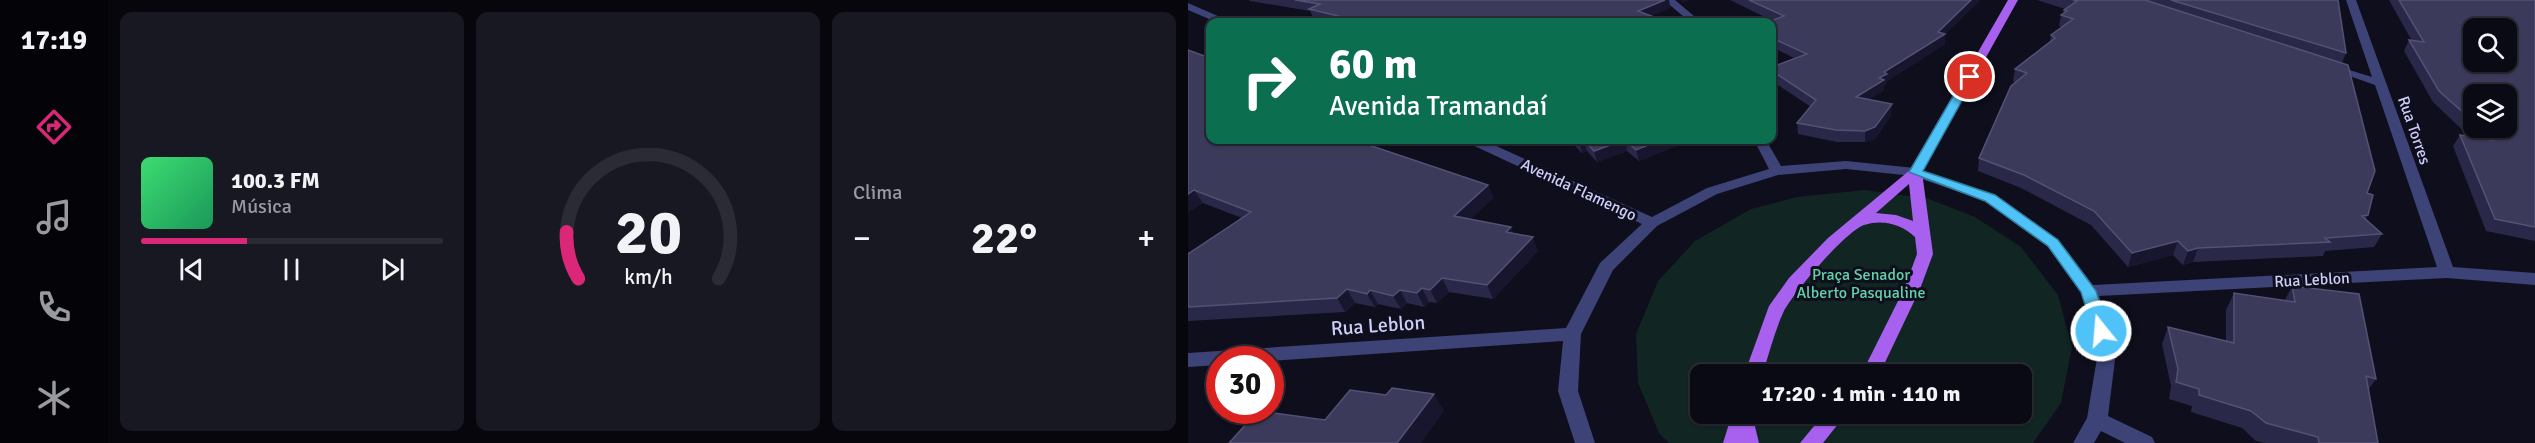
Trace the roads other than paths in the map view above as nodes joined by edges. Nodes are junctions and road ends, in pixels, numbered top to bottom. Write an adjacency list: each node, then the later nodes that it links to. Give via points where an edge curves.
1 (1669, 0): 6 (street)
2 (2013, 0): 12 (main road)
3 (2351, 0): 8 (street, Rua Torres)
4 (1188, 6): 5 (street)
5 (1214, 18)
6 (1691, 18)
7 (2315, 62): 8 (street)
8 (2382, 83): 16 (street, Rua Torres)
9 (1482, 144): 14 (street, Avenida Flamengo)
10 (1762, 144): 11 (street)
11 (1777, 171): 12 (street, via 1846,165); 14 (street, via 1712,191)
12 (1916, 172): 13 (main road); 15 (main road); 18 (street, via 1990,198 2053,243)
13 (1858, 222): 15 (main road, via 1872,217 1895,219 1911,225); 21 (main road, via 1795,282 1775,310)
14 (1652, 224): 19 (street, via 1606,267)
15 (1924, 237): 22 (main road, via 1925,254 1912,289)
16 (2447, 272): 17 (street, Rua Leblon); 18 (street, Rua Leblon)
17 (2535, 279)
18 (2089, 291): 23 (street, via 2107,352)
19 (1572, 334): 20 (street, Rua Leblon); 27 (street, via 1568,391)
20 (1188, 360)
21 (1757, 364)
22 (1875, 364)
23 (2097, 420): 31 (street); 32 (street)
24 (1739, 424): 28 (main road)
25 (1742, 424): 29 (main road)
26 (1827, 424): 30 (main road)
27 (1585, 443)
28 (1733, 443)
29 (1749, 443)
30 (1810, 443)
31 (2083, 443)
32 (2145, 443)

